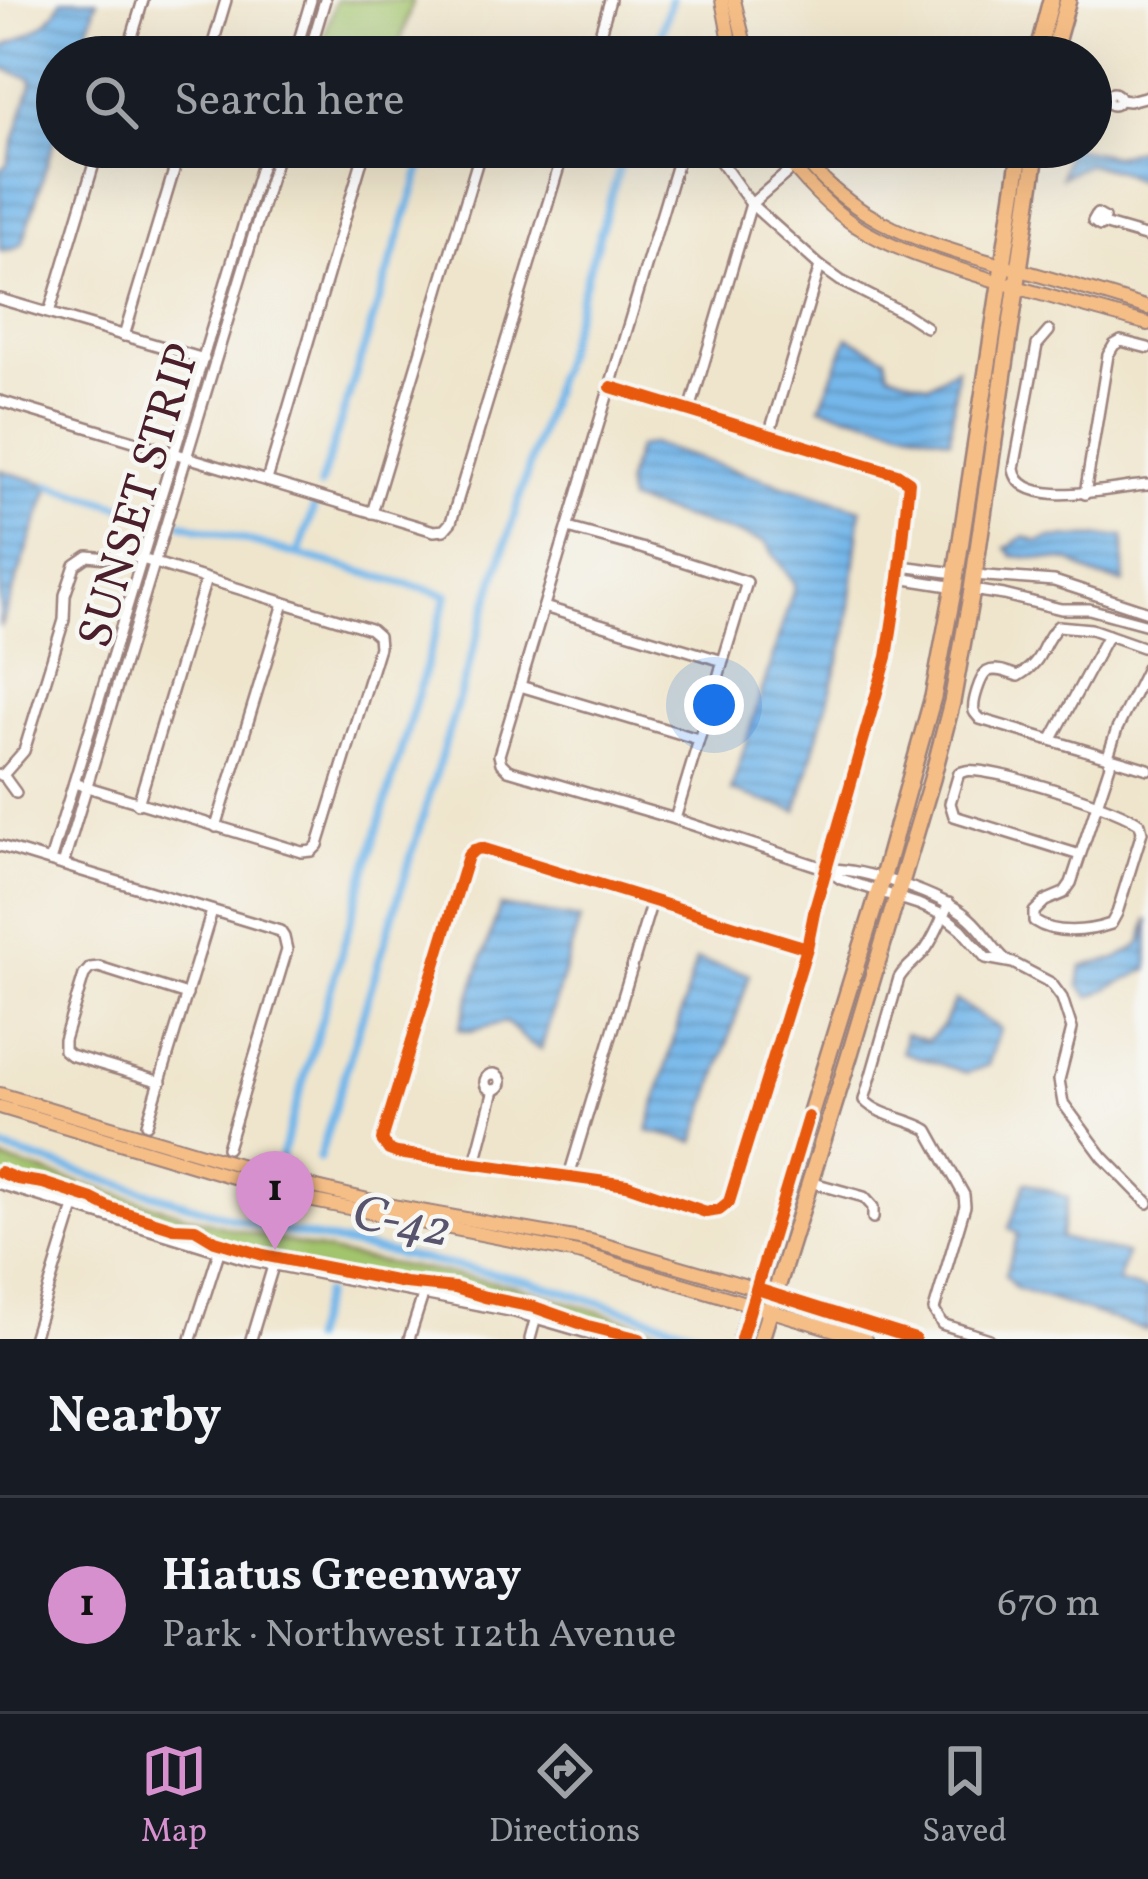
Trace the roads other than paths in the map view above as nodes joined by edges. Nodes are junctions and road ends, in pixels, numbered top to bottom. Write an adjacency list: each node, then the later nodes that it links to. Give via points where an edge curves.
1 (143, 0): 10 (street)
2 (226, 0): 11 (street)
3 (311, 0): 12 (street)
4 (325, 0): 13 (street)
5 (610, 0): 14 (street)
6 (722, 0): 15 (main road)
7 (734, 0): 16 (main road)
8 (1051, 0): 17 (highway)
9 (1068, 0): 18 (highway)
10 (132, 36)
11 (215, 36)
12 (301, 36)
13 (314, 36)
14 (599, 36)
15 (730, 36)
16 (743, 36)
17 (1042, 36)
18 (1058, 36)
19 (1148, 95): 20 (street)
20 (1120, 100)
21 (92, 168): 42 (street)
22 (175, 168): 46 (street)
23 (261, 168): 48 (street, SUNSET STRIP)
24 (274, 168): 49 (street, SUNSET STRIP)
25 (360, 168): 56 (street)
26 (476, 168): 59 (street)
27 (559, 168): 59 (street, via 451,522 434,531)
28 (676, 168): 50 (street)
29 (725, 168): 34 (street)
30 (787, 168): 34 (street)
31 (804, 168): 38 (main road, via 832,207 873,236 911,254)
32 (1017, 168): 38 (highway)
33 (1033, 168): 39 (highway)
34 (751, 204): 37 (street); 52 (street)
35 (1103, 224): 36 (street)
36 (1148, 237)
37 (820, 266): 44 (street); 53 (street)
38 (999, 273): 39 (main road); 65 (highway)
39 (1018, 279): 41 (main road); 43 (main road); 65 (highway)
40 (0, 299): 42 (street)
41 (1148, 308)
42 (49, 314): 46 (street)
43 (1148, 324)
44 (926, 328)
45 (1048, 331): 58 (street, via 1037,345 1015,478 1022,486)
46 (124, 336): 48 (street)
47 (1148, 348): 58 (street, via 1121,341 1108,356)
48 (203, 358): 49 (street); 54 (street, SUNSET STRIP)
49 (215, 362): 55 (street, SUNSET STRIP)
50 (611, 388): 52 (street); 60 (street)
51 (0, 401): 54 (street)
52 (690, 410): 53 (street)
53 (769, 435): 62 (street, via 909,482)
54 (174, 452): 55 (street); 61 (street, SUNSET STRIP)
55 (187, 456): 56 (street); 61 (street, SUNSET STRIP)
56 (268, 480): 59 (street)
57 (1148, 485): 58 (street)
58 (1084, 494)
59 (372, 513)
60 (568, 528): 69 (street); 75 (street, via 747,582)
61 (148, 561): 63 (street); 82 (street, via 121,554 75,565 24,752); 83 (street, SUNSET STRIP); 84 (street, SUNSET STRIP)
62 (900, 572): 65 (street); 94 (street, via 887,657)
63 (206, 579): 67 (street); 86 (street)
64 (1043, 579): 65 (street); 66 (street); 68 (street)
65 (964, 581): 68 (street); 95 (highway); 96 (highway, via 952,702)
66 (1068, 585): 70 (street); 71 (street)
67 (284, 603): 89 (street); 89 (street, via 370,629 379,647 312,851)
68 (1035, 604): 70 (street)
69 (544, 608): 75 (street); 77 (street)
70 (1061, 609): 72 (street)
71 (1148, 612)
72 (1148, 625)
73 (1108, 634): 74 (street); 79 (street); 79 (street, via 1058,626 1032,668 1018,676 994,670 981,680 975,715)
74 (1148, 649)
75 (723, 661): 78 (street)
76 (1148, 666): 80 (street)
77 (520, 686): 78 (street); 88 (street, via 499,755 508,770)
78 (698, 740): 88 (street)
79 (1052, 740): 80 (street)
80 (1108, 756): 81 (street); 87 (street)
81 (1148, 769)
82 (1, 775): 85 (street)
83 (74, 783): 84 (street); 92 (street, SUNSET STRIP)
84 (86, 787): 86 (street); 93 (street, SUNSET STRIP)
85 (16, 793)
86 (138, 803): 89 (street)
87 (1097, 804): 91 (street); 91 (street, via 1142,832 1114,918 1081,931 1041,926 1034,912 1064,893); 91 (street, via 994,774 959,773 954,816)
88 (675, 819): 94 (street)
89 (216, 827)
90 (0, 847): 92 (street)
91 (1080, 855)
92 (50, 861): 93 (street)
93 (63, 865): 99 (street)
94 (827, 869): 95 (street); 101 (street)
95 (880, 886): 96 (street); 119 (highway)
96 (898, 891): 98 (street); 100 (street); 111 (highway)
97 (652, 901): 101 (street); 109 (street, via 482,848 468,856 382,1140 397,1153); 110 (street)
98 (949, 903): 100 (street); 102 (street)
99 (212, 911): 103 (street); 108 (street, via 280,932 287,950)
100 (943, 915): 102 (street, via 986,958); 132 (street, via 899,978 864,1094 867,1105 928,1130 964,1195 934,1310 942,1324)
101 (808, 948): 110 (street, via 729,1202 706,1213 627,1185)
102 (1009, 962): 113 (street, via 1051,983 1062,998 1072,1029 1059,1080 1063,1103)
103 (187, 995): 104 (street); 104 (street, via 91,968 64,1040 70,1055)
104 (161, 1082): 107 (street)
105 (494, 1090): 109 (street)
106 (1, 1100): 119 (main road, via 316,1188 591,1241)
107 (148, 1124)
108 (227, 1148)
109 (476, 1163): 110 (street)
110 (568, 1179)
111 (810, 1182): 115 (street, via 864,1197); 120 (highway)
112 (0, 1184): 114 (street)
113 (1148, 1203)
114 (74, 1207): 116 (street); 122 (street)
115 (873, 1218)
116 (218, 1252): 117 (street); 123 (street)
117 (273, 1266): 118 (street); 124 (street)
118 (423, 1295): 121 (street); 125 (street)
119 (754, 1297): 120 (main road); 128 (highway)
120 (772, 1302): 129 (highway); 130 (main road); 131 (main road)
121 (536, 1317): 126 (street); 127 (street)
122 (33, 1339)
123 (190, 1339)
124 (251, 1339)
125 (409, 1339)
126 (530, 1339)
127 (608, 1339)
128 (741, 1339)
129 (760, 1339)
130 (865, 1339)
131 (915, 1339)
132 (989, 1339)

